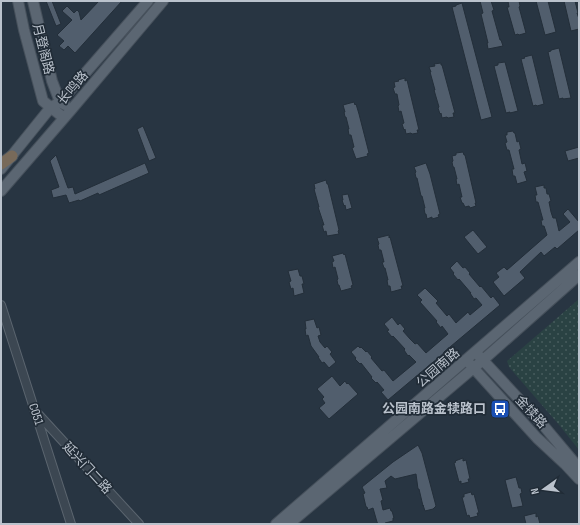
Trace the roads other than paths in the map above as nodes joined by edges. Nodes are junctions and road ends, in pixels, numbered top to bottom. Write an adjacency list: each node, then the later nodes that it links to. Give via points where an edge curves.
1 (18, 1): 6 (main road, 月登阁路, via 43,101)
2 (32, 1): 5 (main road, 月登阁路, via 52,81)
3 (148, 1): 5 (main road, 长鸣路)
4 (163, 1): 7 (main road, 长鸣路)
5 (60, 102): 6 (main road, 长鸣路); 7 (main road)
6 (51, 107): 8 (main road, 月登阁路); 9 (main road, 长鸣路)
7 (71, 110): 8 (main road, 长鸣路)
8 (64, 118): 12 (main road, 长鸣路)
9 (12, 156): 10 (highway); 11 (main road, 长鸣路)
10 (1, 163)
11 (1, 169)
12 (1, 191)
13 (579, 262): 16 (main road, 公园南路)
14 (579, 275): 16 (main road, 公园南路)
15 (1, 305): 18 (street, C051)
16 (479, 356): 17 (main road, 公园南路); 19 (main road, 金犊路)
17 (470, 364): 20 (main road, 金犊路, via 537,438); 23 (main road, 公园南路); 24 (main road, 公园南路)
18 (35, 412): 21 (street, C051); 22 (street, 延兴门二路)
19 (579, 468)
20 (579, 479)
21 (71, 524)
22 (139, 524)
23 (276, 524)
24 (289, 524)

